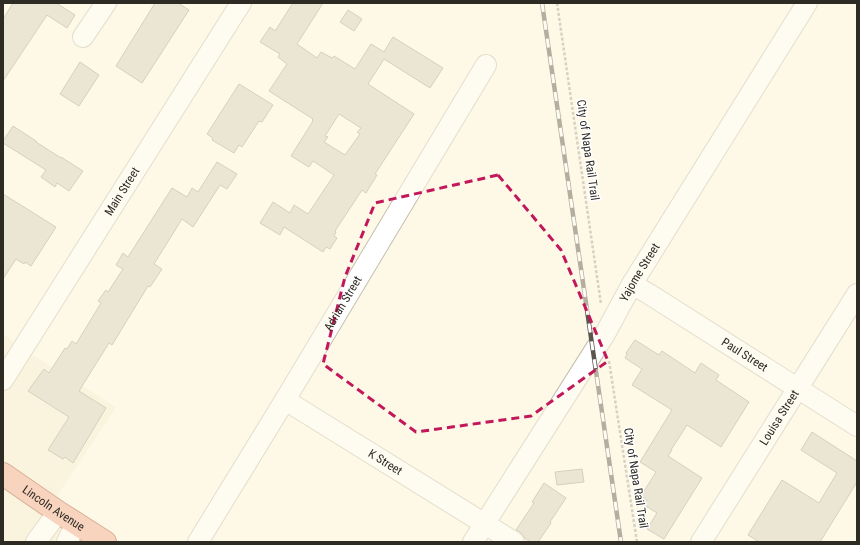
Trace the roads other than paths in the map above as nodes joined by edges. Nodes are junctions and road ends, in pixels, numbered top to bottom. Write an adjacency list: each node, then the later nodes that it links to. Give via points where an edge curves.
1 (106, 3): 4 (street)
2 (241, 3): 8 (street, Main Street)
3 (807, 3): 6 (street, Yajome Street)
4 (83, 37)
5 (486, 65): 10 (street, Adrian Street)
6 (632, 284): 9 (street, Paul Street); 14 (street, Yajome Street, via 605,334)
7 (857, 294): 9 (street, Louisa Street)
8 (3, 380)
9 (798, 388): 11 (street, Paul Street); 21 (street, Louisa Street)
10 (285, 400): 14 (street, K Street); 18 (street, Adrian Street)
11 (857, 426)
12 (3, 474): 13 (main road, Lincoln Avenue)
13 (58, 512): 15 (main road, Lincoln Avenue); 16 (street)
14 (485, 524): 19 (street, Yajome Street); 20 (street, K Street)
15 (72, 533): 17 (main road, Lincoln Avenue)
16 (36, 542)
17 (105, 542)
18 (198, 542)
19 (473, 542)
20 (514, 542)
21 (701, 542)

